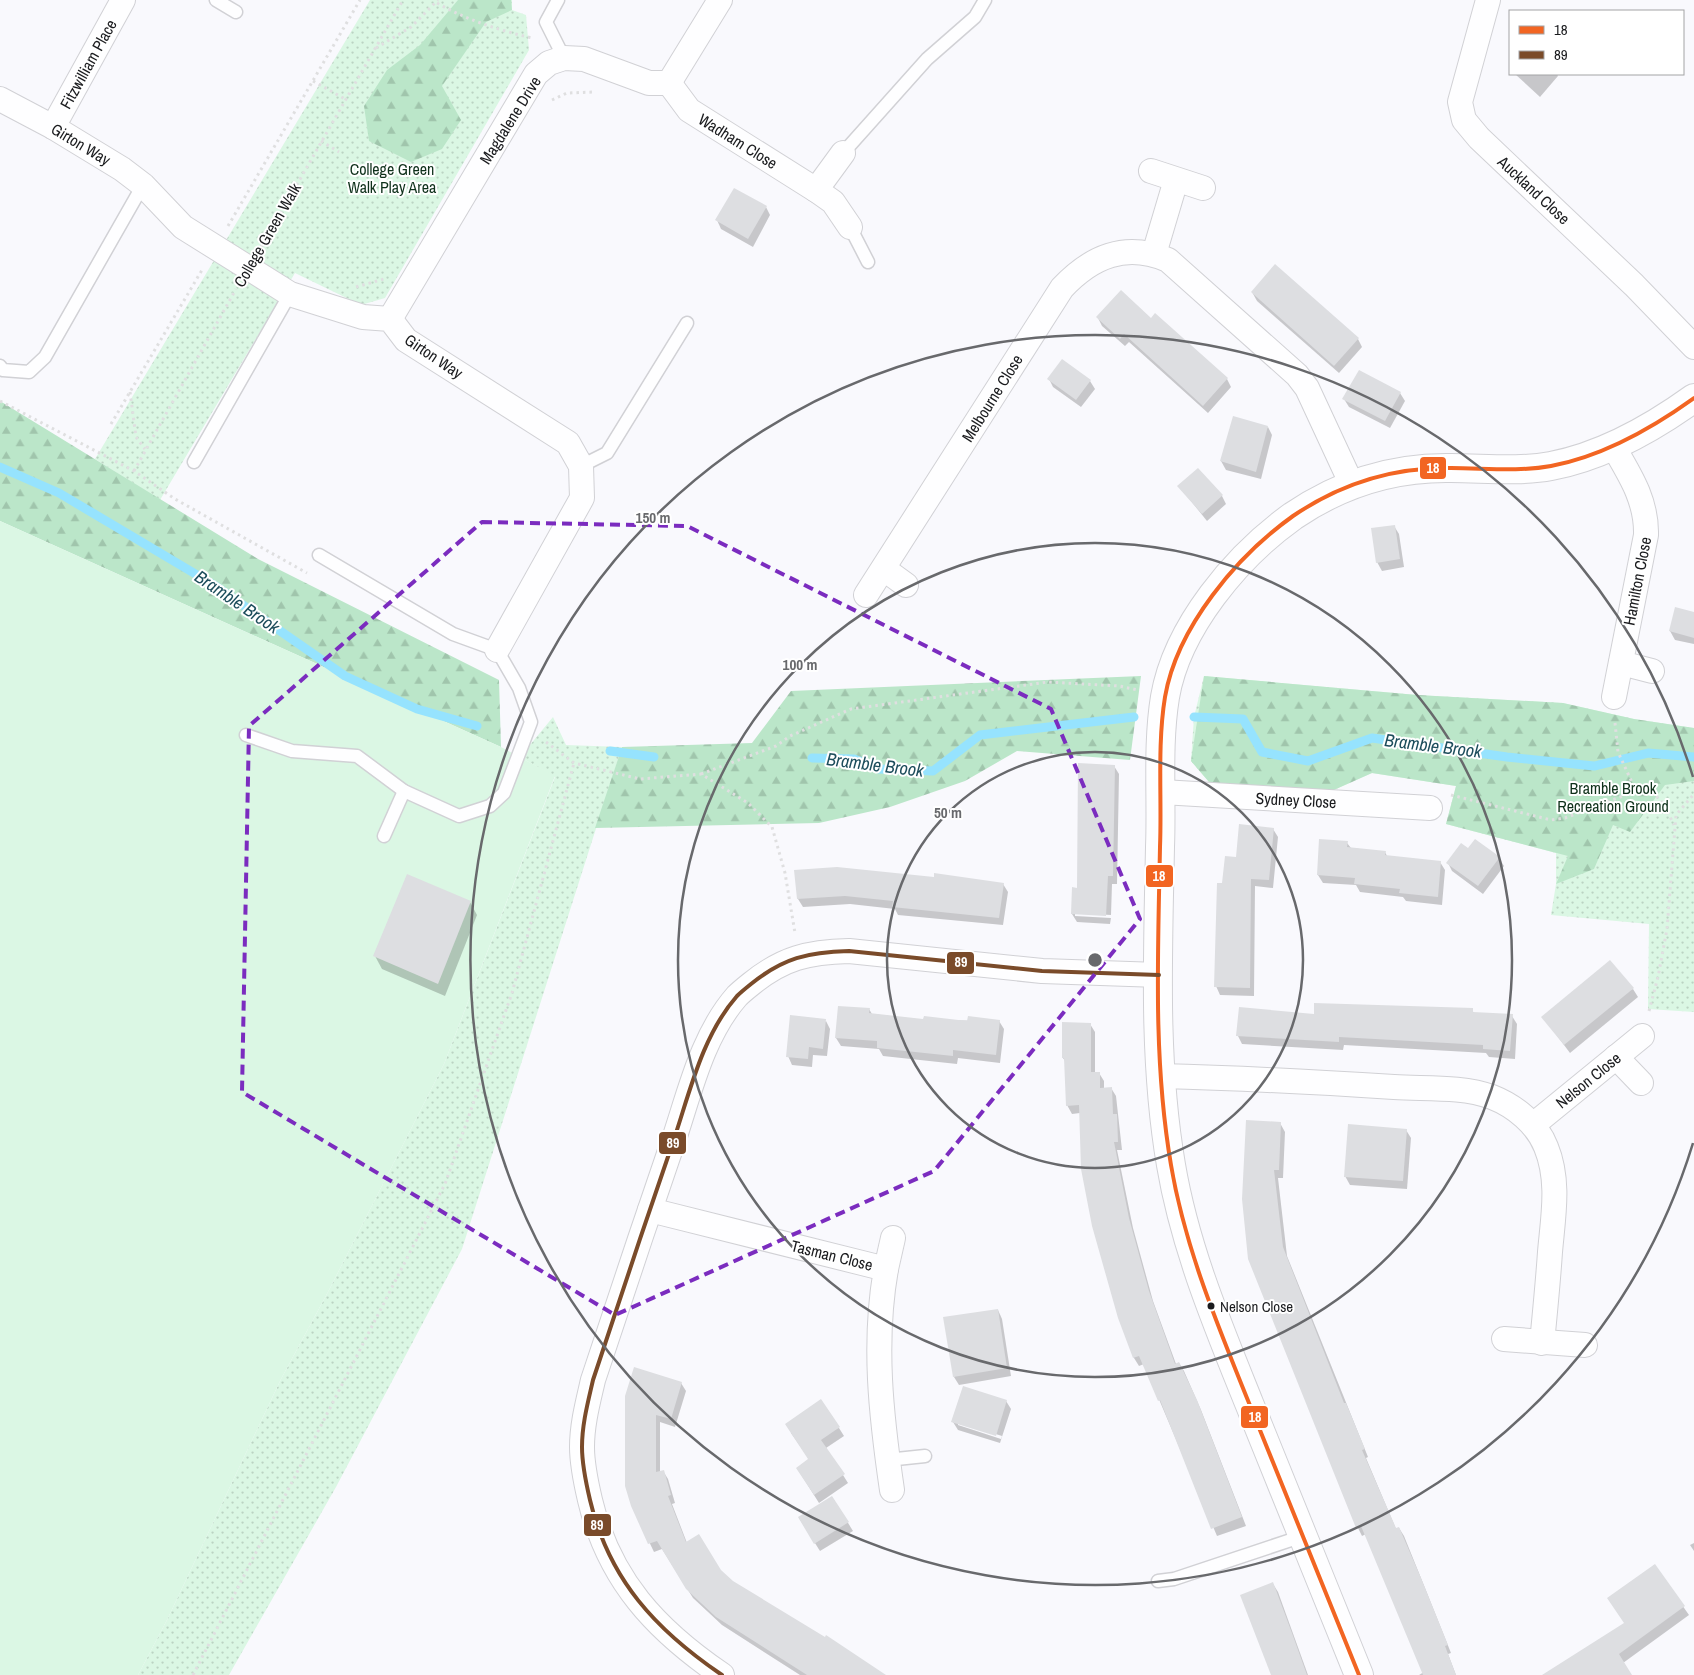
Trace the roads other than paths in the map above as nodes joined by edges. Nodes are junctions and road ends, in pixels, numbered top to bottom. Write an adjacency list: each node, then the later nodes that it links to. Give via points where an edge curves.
1 (123, 0): 11 (street, Fitzwilliam Place)
2 (216, 0): 7 (lane)
3 (558, 0): 8 (lane, via 546,22)
4 (720, 0): 9 (street)
5 (985, 0): 12 (lane, via 975,17 927,59)
6 (1488, 0): 24 (street, Auckland Close, via 1460,102 1464,120 1479,138 1634,284)
7 (236, 12)
8 (556, 60): 9 (street, via 584,59 649,84); 22 (street, Magdalene Drive, via 536,74)
9 (669, 83): 17 (street, Wadham Close, via 689,110)
10 (0, 100): 11 (street, Girton Way)
11 (53, 127): 15 (street, Girton Way, via 122,169)
12 (843, 153): 17 (street)
13 (1151, 171): 14 (street)
14 (1176, 180): 16 (street); 19 (street)
15 (143, 186): 21 (street, Girton Way, via 183,227); 25 (lane, via 45,357 28,372 4,370)
16 (1203, 188)
17 (816, 190): 18 (street, Wadham Close, via 833,202)
18 (850, 226): 20 (lane)
19 (1154, 254): 30 (street, Melbourne Close, via 1168,260 1297,375 1307,388); 32 (street, Melbourne Close, via 1115,253 1095,260 1077,271 1062,288)
20 (868, 262)
21 (299, 297): 22 (street, Girton Way, via 363,317); 28 (lane)
22 (390, 319): 29 (street, Girton Way, via 406,340 568,443)
23 (687, 323): 29 (lane, via 607,453)
24 (1694, 347)
25 (0, 366)
26 (1694, 398): 27 (street, via 1651,427)
27 (1613, 446): 30 (street, via 1549,466 1413,470 1382,475); 36 (street, Hamilton Close, via 1638,490 1647,522)
28 (194, 462)
29 (581, 466): 35 (street, Girton Way, via 582,498)
30 (1352, 485): 41 (street, via 1298,513 1260,542 1240,562 1193,625 1171,673 1165,696)
31 (319, 555): 35 (lane, via 453,634)
32 (884, 569): 33 (street); 34 (street, Melbourne Close)
33 (906, 585)
34 (866, 595)
35 (496, 650): 40 (lane, via 520,688 531,722 504,793 490,806 459,816)
36 (1621, 663): 37 (street); 38 (street, Hamilton Close)
37 (1652, 671)
38 (1614, 697)
39 (246, 735): 40 (lane, via 292,752 357,756)
40 (404, 791): 43 (lane)
41 (1162, 792): 42 (street, Sydney Close); 44 (street)
42 (1430, 808)
43 (384, 836)
44 (1159, 975): 47 (street); 50 (street, via 1042,971 849,951 798,956 776,966 738,994 712,1032)
45 (1642, 1036): 46 (street, Nelson Close)
46 (1616, 1057): 48 (street); 49 (street, Nelson Close)
47 (1160, 1076): 49 (street, via 1306,1081 1480,1093 1518,1111); 59 (street, via 1175,1184 1203,1286)
48 (1641, 1082)
49 (1533, 1125): 54 (street, via 1546,1146 1554,1177 1555,1202)
50 (650, 1210): 52 (street, Tasman Close); 61 (street, via 587,1407 582,1449 586,1475 595,1522 616,1568 634,1597 670,1636)
51 (893, 1238): 52 (street)
52 (886, 1269): 57 (street, Tasman Close, via 878,1351 880,1408)
53 (1504, 1339): 54 (street)
54 (1542, 1343): 55 (street)
55 (1585, 1345)
56 (925, 1456): 57 (lane)
57 (887, 1460): 58 (street, Tasman Close)
58 (892, 1490)
59 (1303, 1536): 60 (lane, via 1174,1579); 62 (street)
60 (1158, 1581)
61 (722, 1675)
62 (1359, 1675)

